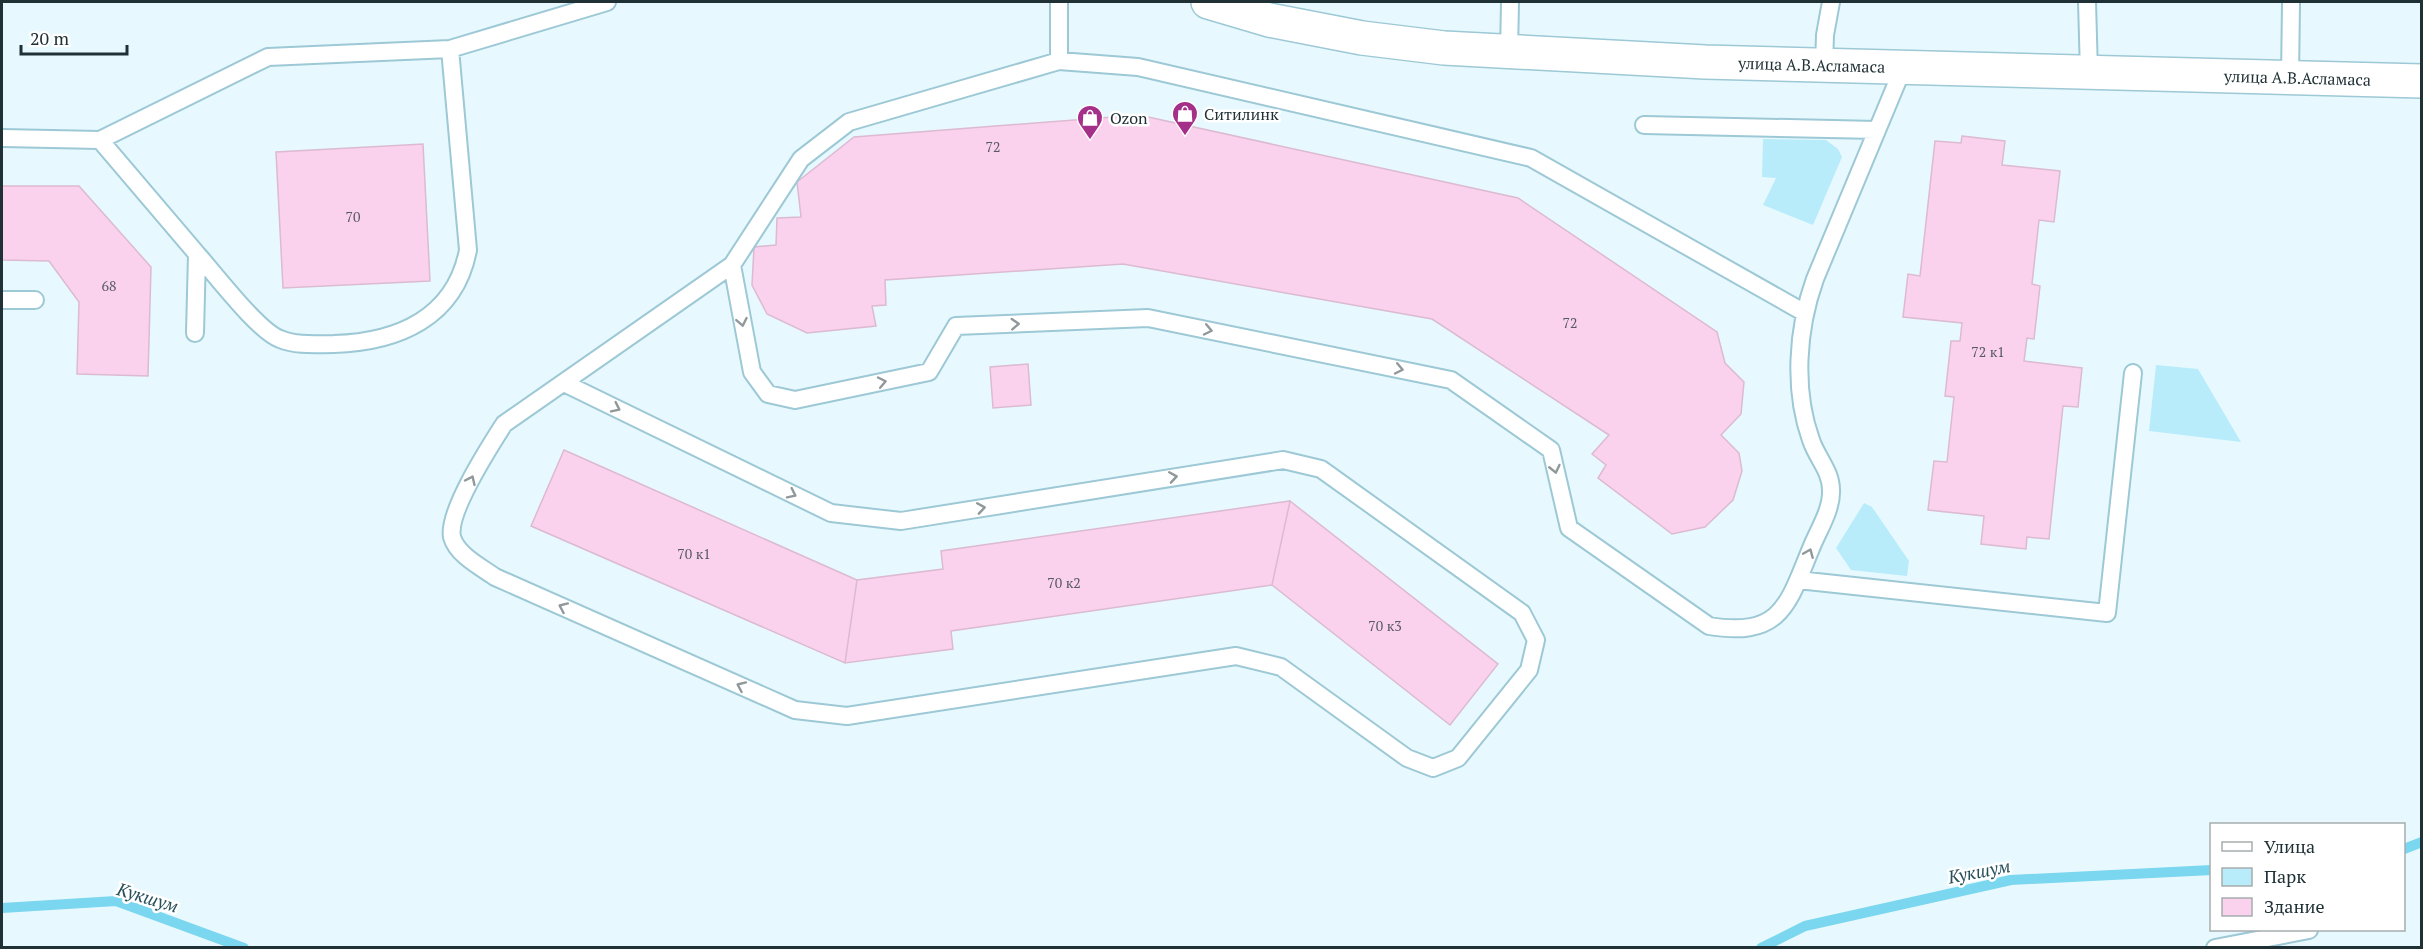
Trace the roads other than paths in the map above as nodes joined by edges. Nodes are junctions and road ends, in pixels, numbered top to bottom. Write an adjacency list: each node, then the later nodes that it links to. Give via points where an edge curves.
1 (607, 2): 8 (lane)
2 (1059, 2): 10 (lane)
3 (1208, 2): 9 (street, улица А.В.Асламаса, via 1269,20 1362,38)
4 (1510, 2): 9 (lane)
5 (1831, 2): 11 (lane)
6 (2087, 2): 13 (lane)
7 (2291, 3): 14 (lane)
8 (450, 49): 19 (lane, via 268,57); 20 (lane, via 468,250 459,279 420,323 389,338 363,343 303,345 278,339)
9 (1509, 52): 11 (street, улица А.В.Асламаса)
10 (1059, 61): 21 (lane, via 849,122 801,159); 24 (lane, via 1138,67 1532,158)
11 (1824, 65): 12 (street, улица А.В.Асламаса)
12 (1903, 68): 13 (street, улица А.В.Асламаса); 17 (lane)
13 (2089, 73): 14 (street, улица А.В.Асламаса)
14 (2290, 78): 15 (street, улица А.В.Асламаса)
15 (2421, 81)
16 (1644, 125): 17 (lane)
17 (1877, 130): 24 (lane, via 1815,279)
18 (2, 138): 19 (lane)
19 (100, 140): 20 (lane)
20 (197, 254): 25 (lane)
21 (732, 265): 27 (lane); 28 (lane, one-way to 28, via 752,372 768,394 795,400 929,372 956,326 1148,318 1451,380 1551,450 1569,528 1709,626 1755,626 1772,618 1786,607)
22 (2, 300): 23 (lane)
23 (35, 300)
24 (1805, 314): 28 (lane, one-way to 24, via 1832,490 1805,416 1800,374)
25 (195, 333)
26 (2133, 373): 28 (lane, via 2107,613)
27 (564, 383): 27 (lane, one-way to 27, via 831,513 901,521 1283,459 1321,469 1522,613 1536,640 1529,670 1458,758 1433,768 1407,758 1281,667 1236,656 847,716 795,710 495,577 464,555 452,537 456,513 482,458 504,424)
28 (1798, 580)
29 (2304, 931): 30 (lane)
30 (2215, 948)

